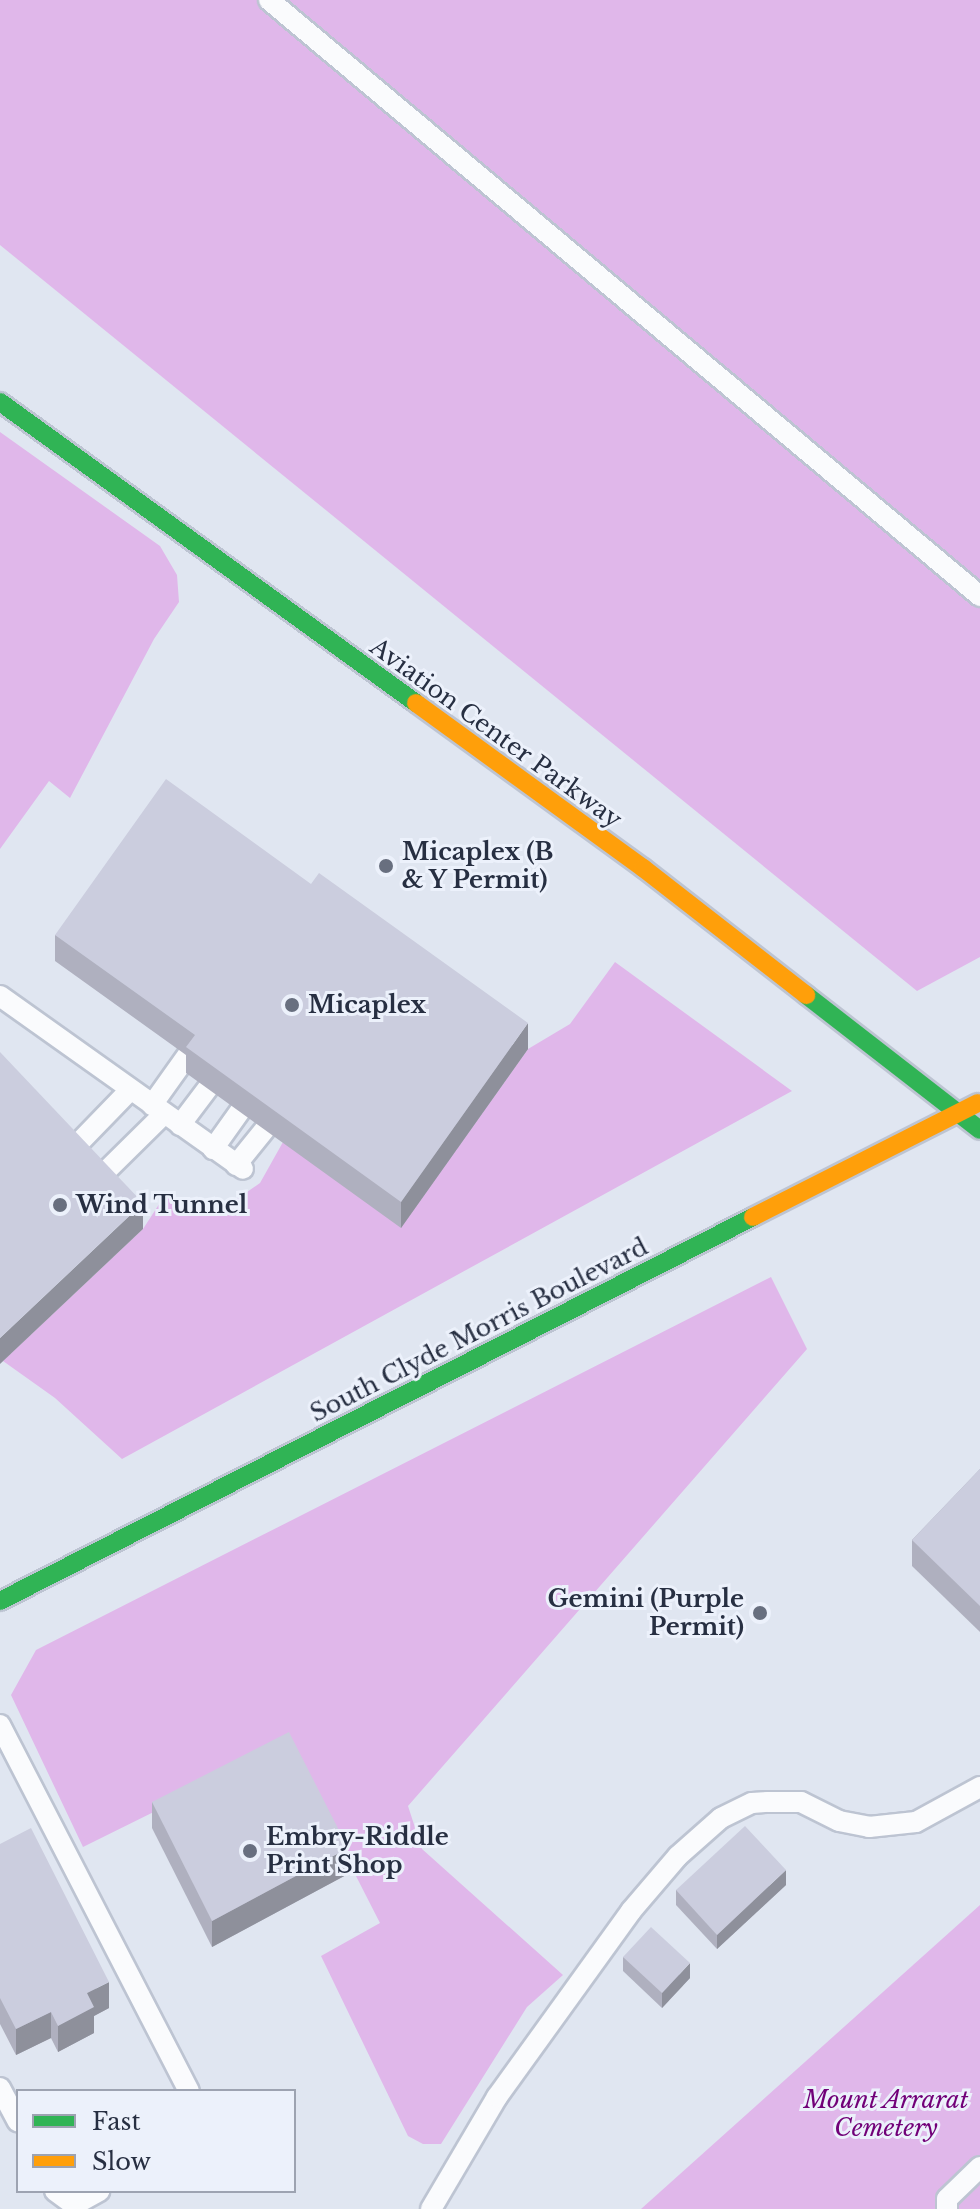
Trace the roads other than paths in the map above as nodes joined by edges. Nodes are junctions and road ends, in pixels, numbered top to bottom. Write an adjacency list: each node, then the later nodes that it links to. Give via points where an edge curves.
1 (269, 0): 3 (lane)
2 (0, 402): 10 (street, Aviation Center Parkway, via 643,868)
3 (980, 596)
4 (0, 996): 7 (lane)
5 (187, 1056): 11 (lane)
6 (208, 1088): 11 (lane)
7 (130, 1090): 11 (lane); 15 (lane)
8 (980, 1102): 10 (street, South Clyde Morris Boulevard)
9 (240, 1111): 14 (lane)
10 (957, 1113): 13 (street, Aviation Center Parkway); 17 (street, South Clyde Morris Boulevard)
11 (165, 1115): 14 (lane); 16 (lane)
12 (265, 1129): 14 (lane, via 239,1167)
13 (980, 1130)
14 (213, 1149)
15 (70, 1152)
16 (97, 1180)
17 (0, 1601)
18 (0, 1725): 21 (lane)
19 (980, 1787): 26 (lane, via 916,1822 869,1827 839,1821 801,1802 752,1803 721,1818 678,1856 631,1911 497,2097)
20 (0, 2088): 22 (lane)
21 (188, 2089)
22 (16, 2118)
23 (980, 2167): 27 (lane, via 947,2199)
24 (58, 2193): 25 (lane, via 74,2205)
25 (95, 2193)
26 (431, 2209)
27 (947, 2209)

